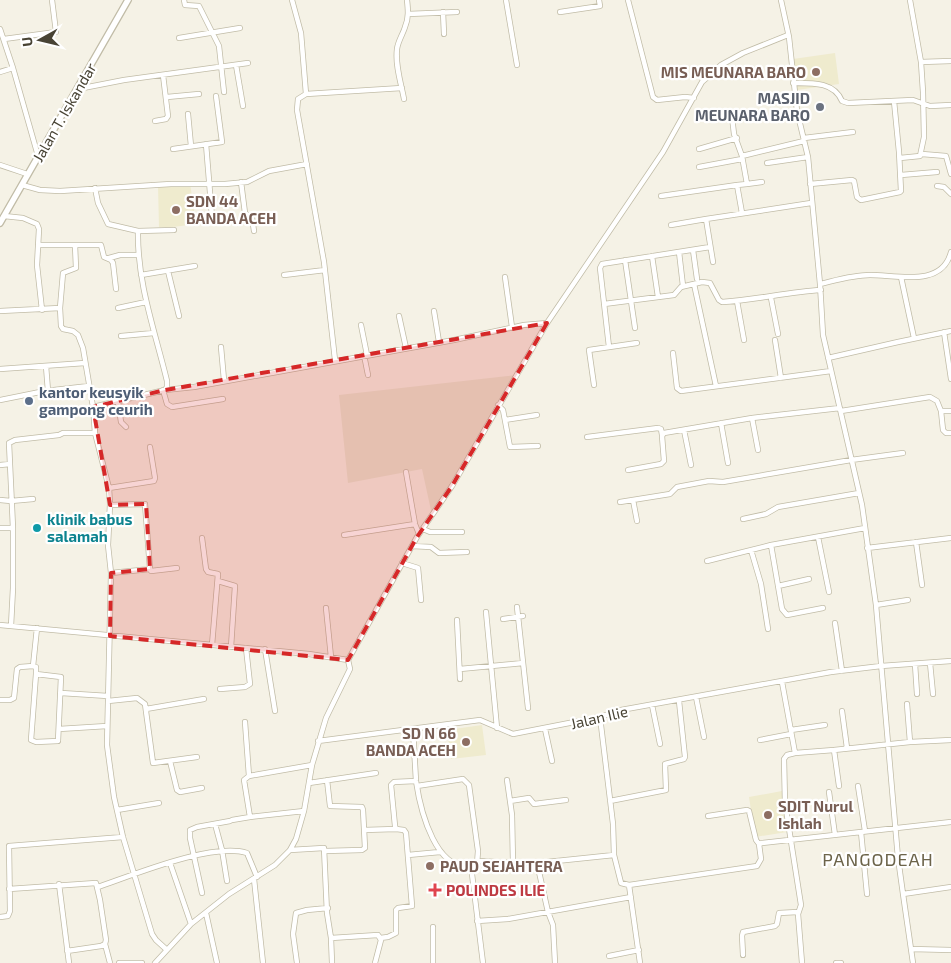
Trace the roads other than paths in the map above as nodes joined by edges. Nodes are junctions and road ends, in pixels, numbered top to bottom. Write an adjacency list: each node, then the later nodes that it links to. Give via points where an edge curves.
1 (52, 0): 21 (street, via 56,32)
2 (128, 0): 33 (street, Jalan T. Iskandar)
3 (184, 0): 17 (street, via 185,5 199,6)
4 (292, 0): 36 (street, via 301,33)
5 (407, 0): 11 (street)
6 (506, 0): 26 (street)
7 (599, 0): 14 (street, via 600,6)
8 (628, 0): 39 (street, via 653,96 657,100)
9 (780, 0): 20 (street)
10 (910, 0): 23 (street)
11 (408, 11): 12 (street, via 408,14); 32 (street, via 397,50)
12 (443, 12): 13 (street); 18 (street)
13 (457, 12)
14 (560, 12)
15 (240, 28): 17 (street)
16 (0, 29): 21 (street)
17 (213, 32): 19 (street); 27 (street)
18 (444, 34)
19 (179, 38)
20 (789, 38): 31 (street); 39 (street, via 743,53 721,65 702,82)
21 (4, 39): 28 (street)
22 (951, 61): 23 (street)
23 (921, 62): 42 (street)
24 (248, 63): 25 (street)
25 (236, 65): 27 (street); 44 (street)
26 (517, 65)
27 (222, 67): 30 (street); 34 (street)
28 (13, 68): 29 (street); 58 (street)
29 (0, 72)
30 (162, 74): 33 (street); 38 (street)
31 (793, 83): 41 (street, via 831,88 839,94 842,102); 52 (street)
32 (402, 88): 36 (street); 40 (street)
33 (78, 89): 58 (street, Jalan T. Iskandar)
34 (224, 92)
35 (199, 94): 38 (street)
36 (306, 94): 63 (street, via 298,99 297,105)
37 (216, 96): 53 (street, via 222,142)
38 (166, 97): 49 (street, via 168,116)
39 (694, 98): 128 (street, via 663,152)
40 (404, 99)
41 (894, 101): 42 (street, via 913,100); 61 (street)
42 (923, 105): 43 (street); 57 (street)
43 (951, 105)
44 (243, 106)
45 (188, 114): 54 (street)
46 (748, 114): 47 (street)
47 (732, 117): 48 (street); 51 (street)
48 (724, 118)
49 (155, 121)
50 (853, 132): 52 (street)
51 (737, 138): 56 (street); 60 (street)
52 (804, 139): 59 (street); 60 (street)
53 (206, 144): 54 (street); 72 (street)
54 (191, 146): 55 (street)
55 (173, 149)
56 (698, 149)
57 (922, 154): 61 (street); 68 (street, via 946,156)
58 (38, 156): 67 (street, Jalan T. Iskandar)
59 (808, 157): 62 (street); 74 (street)
60 (742, 158): 65 (street); 73 (street)
61 (900, 158): 69 (street)
62 (767, 163)
63 (308, 164): 70 (street, via 260,174 251,181); 103 (street)
64 (0, 165): 67 (street)
65 (699, 167)
66 (937, 172): 69 (street)
67 (28, 174): 75 (street, Jalan T. Iskandar)
68 (951, 174)
69 (900, 175): 74 (street, via 900,192 861,200 857,198 852,180)
70 (241, 182): 72 (street); 90 (street, via 245,213 252,218)
71 (762, 182): 73 (street)
72 (209, 184): 78 (street); 84 (street)
73 (747, 184): 76 (street)
74 (810, 184): 81 (street)
75 (22, 185): 78 (street, via 60,191); 83 (street, Jalan T. Iskandar)
76 (737, 186): 80 (street); 82 (street)
77 (937, 186): 79 (street)
78 (95, 188): 89 (street, via 98,204 108,224)
79 (951, 194)
80 (662, 196)
81 (811, 203): 82 (street); 111 (street)
82 (742, 213): 85 (street)
83 (4, 216): 86 (street, Jalan T. Iskandar); 91 (street, via 36,222)
84 (212, 217)
85 (706, 220): 87 (street); 93 (street)
86 (0, 223)
87 (671, 225)
88 (174, 230): 89 (street)
89 (138, 231): 97 (street)
90 (254, 231)
91 (38, 245): 92 (street); 123 (street)
92 (75, 245): 99 (street, via 101,245 104,256); 121 (street, via 76,268 63,273)
93 (710, 247): 94 (street); 101 (street)
94 (692, 250): 95 (street); 109 (street)
95 (679, 252): 98 (street); 112 (street)
96 (951, 252): 108 (street, via 949,260 935,273)
97 (138, 255): 99 (street); 105 (street)
98 (652, 256): 100 (street); 115 (street)
99 (109, 258): 113 (street, via 113,263)
100 (625, 260): 117 (street); 120 (street, via 605,263 600,268)
101 (713, 262)
102 (194, 266): 104 (street)
103 (325, 270): 106 (street); 148 (street)
104 (168, 271): 105 (street); 126 (street)
105 (141, 275): 119 (street)
106 (284, 276)
107 (505, 277): 130 (street)
108 (901, 277): 111 (street, via 858,276); 137 (street)
109 (697, 279)
110 (694, 284): 112 (street); 118 (street, via 710,283 719,300); 159 (street)
111 (820, 284): 114 (street)
112 (683, 286): 115 (street, via 674,295)
113 (116, 289)
114 (821, 290): 116 (street); 147 (street, via 823,336)
115 (658, 296): 117 (street)
116 (771, 298): 118 (street); 135 (street)
117 (630, 300): 120 (street); 131 (street)
118 (737, 301): 138 (street)
119 (146, 302): 122 (street); 134 (street)
120 (604, 304): 143 (street)
121 (60, 308): 123 (street); 149 (street, via 60,326 78,335)
122 (118, 308)
123 (42, 310): 125 (street)
124 (434, 311): 140 (street)
125 (0, 312)
126 (179, 316)
127 (399, 316): 144 (street)
128 (547, 323): 130 (street); 165 (street)
129 (361, 325): 146 (street)
130 (512, 327): 140 (street)
131 (635, 328)
132 (951, 331): 133 (street)
133 (944, 332): 137 (street); 155 (street)
134 (154, 333): 136 (street); 160 (street, via 168,381)
135 (778, 334)
136 (122, 336)
137 (914, 338): 147 (street)
138 (744, 340)
139 (775, 340): 154 (street)
140 (439, 342): 144 (street)
141 (637, 343): 143 (street)
142 (221, 347): 156 (street)
143 (609, 347): 157 (street, via 588,350)
144 (406, 348): 146 (street)
145 (673, 353): 159 (street, via 679,390)
146 (366, 355): 148 (street); 153 (street)
147 (828, 358): 152 (street)
148 (336, 360): 156 (street)
149 (85, 363): 150 (street); 158 (street)
150 (46, 366): 151 (street); 161 (street)
151 (0, 369)
152 (831, 371): 154 (street); 167 (street)
153 (368, 375)
154 (781, 378): 159 (street)
155 (951, 379)
156 (224, 380): 160 (street)
157 (594, 385)
158 (89, 386): 161 (street); 166 (street)
159 (716, 386)
160 (164, 390): 162 (street, via 167,404 172,407); 164 (street)
161 (48, 391): 163 (street)
162 (223, 399)
163 (0, 400)
164 (118, 402): 166 (street); 174 (street)
165 (498, 405): 172 (street, via 503,410); 205 (street)
166 (93, 406): 176 (street)
167 (840, 409): 168 (street, via 930,398 937,401); 171 (street); 184 (street)
168 (941, 411): 169 (street); 177 (street, via 943,430)
169 (951, 411)
170 (537, 414): 172 (street)
171 (752, 418): 173 (street); 182 (street)
172 (504, 420): 180 (street, via 510,447)
173 (721, 423): 175 (street); 185 (street)
174 (126, 427)
175 (684, 430): 178 (street); 188 (street)
176 (95, 433): 186 (street, via 63,433 10,441); 191 (street)
177 (951, 434)
178 (662, 435): 179 (street, via 658,428); 189 (street, via 664,462)
179 (587, 437)
180 (538, 446)
181 (150, 448): 191 (street, via 154,481)
182 (758, 450)
183 (903, 453): 184 (street)
184 (851, 460): 192 (street); 195 (street, via 723,482 709,481 677,487 670,494)
185 (728, 463)
186 (10, 464): 187 (street); 196 (street)
187 (0, 465)
188 (691, 465)
189 (628, 470)
190 (406, 472): 201 (street)
191 (109, 488): 198 (street)
192 (859, 492): 199 (street, via 780,506 766,514); 204 (street)
193 (33, 499): 196 (street)
194 (0, 500): 196 (street)
195 (633, 500): 197 (street); 200 (street)
196 (11, 501): 203 (street)
197 (620, 502)
198 (110, 505): 221 (street, via 145,504); 222 (street, via 108,545)
199 (743, 519)
200 (637, 521)
201 (415, 524): 207 (street); 208 (street)
202 (0, 528): 203 (street)
203 (13, 528): 240 (street)
204 (865, 528): 209 (street); 215 (street)
205 (423, 529): 206 (street); 207 (street)
206 (462, 532)
207 (419, 534): 213 (street)
208 (344, 536)
209 (818, 537): 214 (street); 227 (street)
210 (202, 538): 224 (street, via 206,569 218,574)
211 (951, 538): 212 (street)
212 (916, 542): 215 (street); 225 (street)
213 (412, 546): 217 (street, via 433,548 440,553); 219 (street)
214 (771, 546): 216 (street); 226 (street)
215 (867, 548): 230 (street)
216 (751, 550): 218 (street); 242 (street, via 761,584)
217 (467, 552)
218 (707, 561)
219 (402, 563): 228 (street, via 418,568); 249 (street)
220 (176, 568): 221 (street)
221 (150, 569): 222 (street)
222 (111, 573): 243 (street)
223 (808, 579): 226 (street)
224 (218, 582): 244 (street); 245 (street, via 235,586)
225 (922, 585)
226 (778, 586): 233 (street, via 782,609 787,615)
227 (829, 592)
228 (421, 600)
229 (908, 600): 230 (street)
230 (876, 605): 255 (street)
231 (517, 607): 235 (street)
232 (326, 608): 248 (street)
233 (823, 608)
234 (486, 612): 256 (street)
235 (521, 616): 236 (street); 251 (street)
236 (503, 619)
237 (457, 620): 257 (street)
238 (835, 623): 258 (street)
239 (0, 625): 240 (street)
240 (11, 626): 241 (street)
241 (37, 628): 243 (street); 254 (street)
242 (768, 629)
243 (110, 636): 244 (street); 266 (street)
244 (212, 645): 245 (street)
245 (231, 646): 246 (street)
246 (246, 648): 247 (street); 262 (street, via 250,684)
247 (265, 649): 248 (street); 275 (street)
248 (331, 657): 249 (street)
249 (348, 660): 289 (street, via 350,669)
250 (951, 661): 252 (street, Jalan Ilie)
251 (523, 663): 256 (street); 273 (street)
252 (930, 663): 253 (street, Jalan Ilie); 265 (street)
253 (915, 664): 255 (street, Jalan Ilie); 264 (street)
254 (34, 666): 259 (street); 269 (street, via 17,669 14,698)
255 (881, 666): 258 (street, Jalan Ilie); 292 (street)
256 (490, 667): 257 (street); 281 (street)
257 (460, 669): 260 (street)
258 (842, 671): 261 (street, Jalan Ilie)
259 (36, 674): 263 (street, via 61,677); 282 (street, via 32,741 58,741)
260 (460, 679)
261 (782, 682): 267 (street, Jalan Ilie); 285 (street)
262 (220, 690)
263 (61, 693): 266 (street); 282 (street)
264 (917, 694)
265 (932, 694)
266 (108, 698): 274 (street, via 137,698 144,702); 280 (street)
267 (696, 698): 270 (street, Jalan Ilie); 286 (street)
268 (204, 699): 274 (street)
269 (0, 700)
270 (679, 700): 272 (street, Jalan Ilie); 311 (street, via 686,756 665,764 666,790)
271 (907, 704): 290 (street)
272 (652, 705): 277 (street, Jalan Ilie); 291 (street)
273 (528, 708)
274 (146, 709): 297 (street, via 153,763)
275 (275, 711)
276 (842, 711): 293 (street)
277 (600, 717): 283 (street, Jalan Ilie); 311 (street)
278 (245, 722): 301 (street)
279 (825, 725): 285 (street)
280 (107, 726): 282 (street); 314 (street)
281 (498, 728): 283 (street, Jalan Ilie, via 513,734); 284 (street, Jalan Ilie, via 480,720)
282 (60, 729)
283 (545, 729): 298 (street)
284 (413, 730): 289 (street, Jalan Ilie); 305 (street)
285 (791, 732): 287 (street); 295 (street)
286 (704, 737)
287 (760, 740)
288 (951, 740): 290 (street)
289 (318, 741): 299 (street)
290 (910, 742): 292 (street)
291 (660, 744)
292 (888, 744): 293 (street); 320 (street)
293 (847, 748): 294 (street)
294 (834, 750): 295 (street); 306 (street)
295 (795, 753): 326 (street, via 784,759)
296 (197, 757): 297 (street)
297 (170, 761): 308 (street, via 177,790)
298 (552, 761)
299 (312, 764): 301 (street); 304 (street)
300 (376, 773): 302 (street)
301 (249, 776): 317 (street, via 244,780)
302 (327, 780): 304 (street); 322 (street, via 330,806 362,807)
303 (507, 780): 312 (street)
304 (309, 783): 315 (street)
305 (417, 784): 321 (street, via 392,784); 331 (street, via 420,802); 335 (street, via 467,781)
306 (839, 786)
307 (858, 786): 323 (street)
308 (202, 788)
309 (829, 792): 324 (street)
310 (566, 800): 312 (street, via 534,804 529,798)
311 (610, 800): 333 (street)
312 (510, 801): 337 (street)
313 (158, 803): 314 (street)
314 (117, 810): 325 (street)
315 (304, 811): 317 (street); 329 (street)
316 (708, 816): 327 (street, via 749,811)
317 (250, 817): 319 (street)
318 (951, 822): 320 (street)
319 (215, 824): 328 (street); 334 (street, via 190,830)
320 (896, 828): 323 (street); 350 (street)
321 (396, 829): 322 (street); 332 (street, via 406,833)
322 (364, 830): 330 (street, via 365,848 362,850)
323 (863, 832): 324 (street); 349 (street)
324 (835, 835): 326 (street)
325 (123, 837): 340 (street); 347 (street, via 8,846)
326 (790, 838): 327 (street); 354 (street, via 801,905)
327 (759, 844): 344 (street, via 761,859 757,866)
328 (222, 850): 334 (street); 341 (street, via 247,853); 342 (street)
329 (290, 850): 330 (street, via 322,848); 341 (street)
330 (325, 851): 352 (street)
331 (440, 852): 332 (street); 339 (street, via 455,864)
332 (408, 855): 361 (street, via 412,906 396,910 396,933)
333 (614, 855): 338 (street); 344 (street, via 621,883)
334 (195, 856): 336 (street); 348 (street)
335 (478, 861): 337 (street); 339 (street)
336 (170, 862): 340 (street); 358 (street)
337 (513, 863): 338 (street)
338 (537, 863): 353 (street)
339 (471, 866): 357 (street)
340 (134, 874): 345 (street); 364 (street, via 152,934)
341 (256, 878): 355 (street); 378 (street)
342 (227, 881)
343 (59, 884): 345 (street, via 93,882); 347 (street); 367 (street)
344 (629, 885): 351 (street)
345 (98, 887): 362 (street)
346 (951, 887): 350 (street)
347 (9, 889): 356 (street, via 9,915)
348 (202, 893)
349 (867, 894)
350 (903, 894): 363 (street)
351 (631, 897): 353 (street); 365 (street)
352 (328, 908): 360 (street); 379 (street, via 296,913)
353 (548, 912): 357 (street); 384 (street, via 554,931)
354 (798, 912): 368 (street, via 779,913 775,926 743,932); 386 (street)
355 (206, 913): 358 (street); 377 (street)
356 (0, 917)
357 (477, 921): 383 (street)
358 (191, 924): 364 (street)
359 (434, 927): 382 (street)
360 (331, 938): 361 (street, via 375,934); 380 (street)
361 (380, 938): 381 (street)
362 (105, 944): 367 (street); 372 (street)
363 (911, 949): 366 (street); 389 (street)
364 (166, 950): 369 (street)
365 (639, 950): 370 (street); 385 (street)
366 (951, 950)
367 (67, 951): 371 (street)
368 (743, 955)
369 (160, 956): 375 (street); 376 (street)
370 (609, 956)
371 (68, 963)
372 (110, 963)
373 (118, 963): 374 (street)
374 (142, 963)
375 (155, 963)
376 (163, 963)
377 (217, 963)
378 (263, 963)
379 (297, 963)
380 (332, 963)
381 (375, 963)
382 (433, 963)
383 (483, 963)
384 (555, 963)
385 (640, 963)
386 (802, 963)
387 (836, 963): 388 (street)
388 (841, 963)
389 (913, 963)

